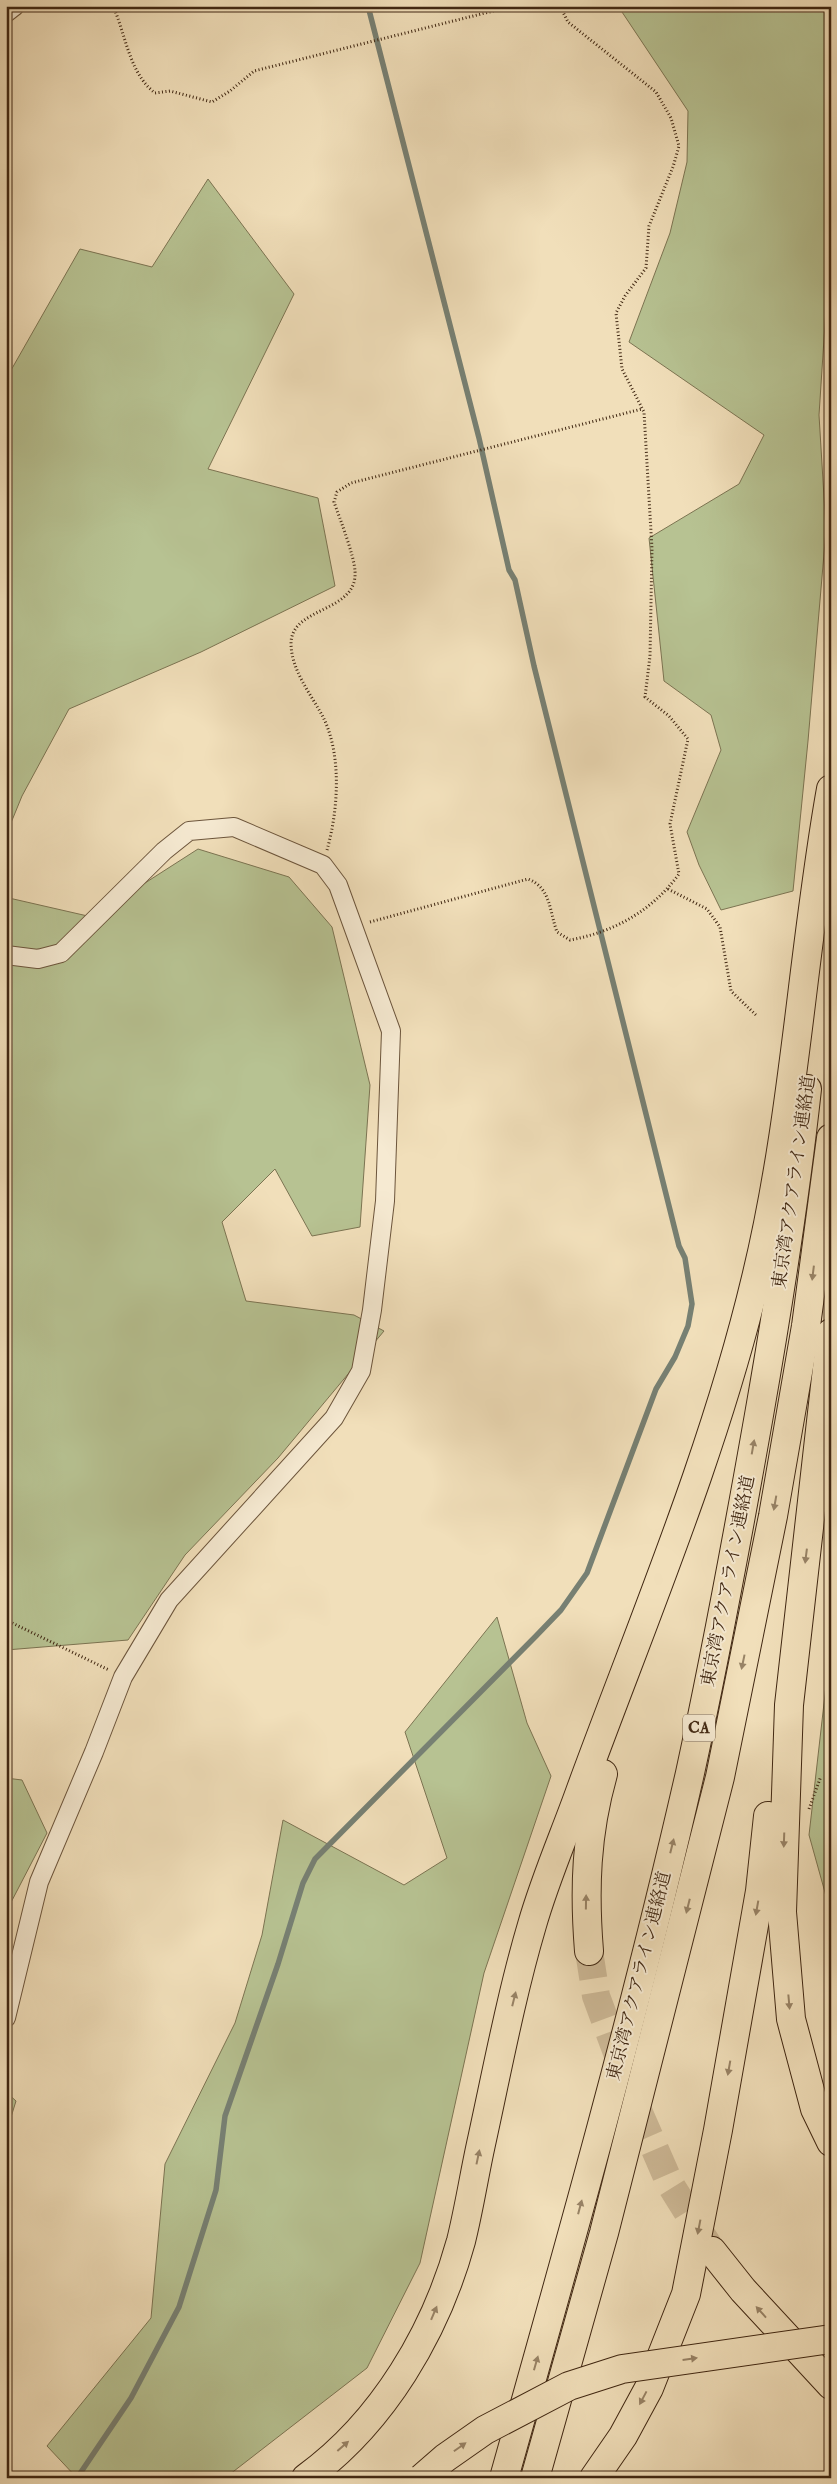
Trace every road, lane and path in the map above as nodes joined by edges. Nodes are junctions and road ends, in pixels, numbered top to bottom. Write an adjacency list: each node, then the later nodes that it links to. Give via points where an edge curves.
1 (15, 6): 5 (street)
2 (113, 6): 3 (path, via 137,73 145,86 155,93 170,91 212,102 254,71)
3 (513, 6)
4 (560, 6): 6 (path, via 568,22 656,92 671,118 679,146 674,167 648,226 646,268 616,313 622,369)
5 (6, 13)
6 (642, 409): 9 (path, via 351,483 337,492 334,502 356,570 354,584 344,598 304,619 294,630 291,643 299,676 325,721 333,745 334,826); 10 (path, via 652,549 650,656 645,697 669,716 688,739 670,824 679,874)
7 (831, 789): 17 (highway, via 819,852 779,1156 756,1278 702,1466)
8 (831, 844): 28 (highway, 東京湾アクアライン連絡道 / CA, one-way to 8, via 576,2224 690,1772 742,1513 800,1152)
9 (323, 865): 11 (street, via 338,885); 12 (street, via 234,827 189,831 164,851 61,953 38,959)
10 (668, 889): 11 (path, via 632,918 588,937 570,940 557,932 547,895 538,883 528,878); 13 (path, via 707,909 720,927 731,991)
11 (355, 926): 18 (street, via 391,1031 385,1201 361,1371 334,1418 169,1600)
12 (6, 955)
13 (757, 1016)
14 (831, 1138): 29 (highway, 東京湾アクアライン連絡道 / CA, one-way to 29, via 800,1364 720,1777 604,2233)
15 (831, 1333): 19 (highway, one-way to 19)
16 (6, 1620): 18 (path)
17 (631, 1654): 20 (highway, one-way to 17, via 586,1910 589,1834 624,1698); 26 (highway, one-way to 17, via 354,2438 382,2402 410,2363 445,2287 460,2241 532,1924)
18 (123, 1677): 21 (street, via 38,1882)
19 (789, 1704): 22 (highway, one-way to 22, via 782,1912 791,2019 815,2109); 30 (highway, one-way to 30, via 774,1759 760,1891 686,2294 649,2388 623,2436)
20 (589, 1951)
21 (6, 2018)
22 (831, 2142)
23 (712, 2251): 25 (highway, one-way to 23, via 742,2290)
24 (831, 2339): 27 (highway, one-way to 24, bridge, via 485,2430 570,2386 622,2369)
25 (831, 2385)
26 (306, 2478)
27 (422, 2478)
28 (504, 2478)
29 (535, 2478)
30 (594, 2478)

